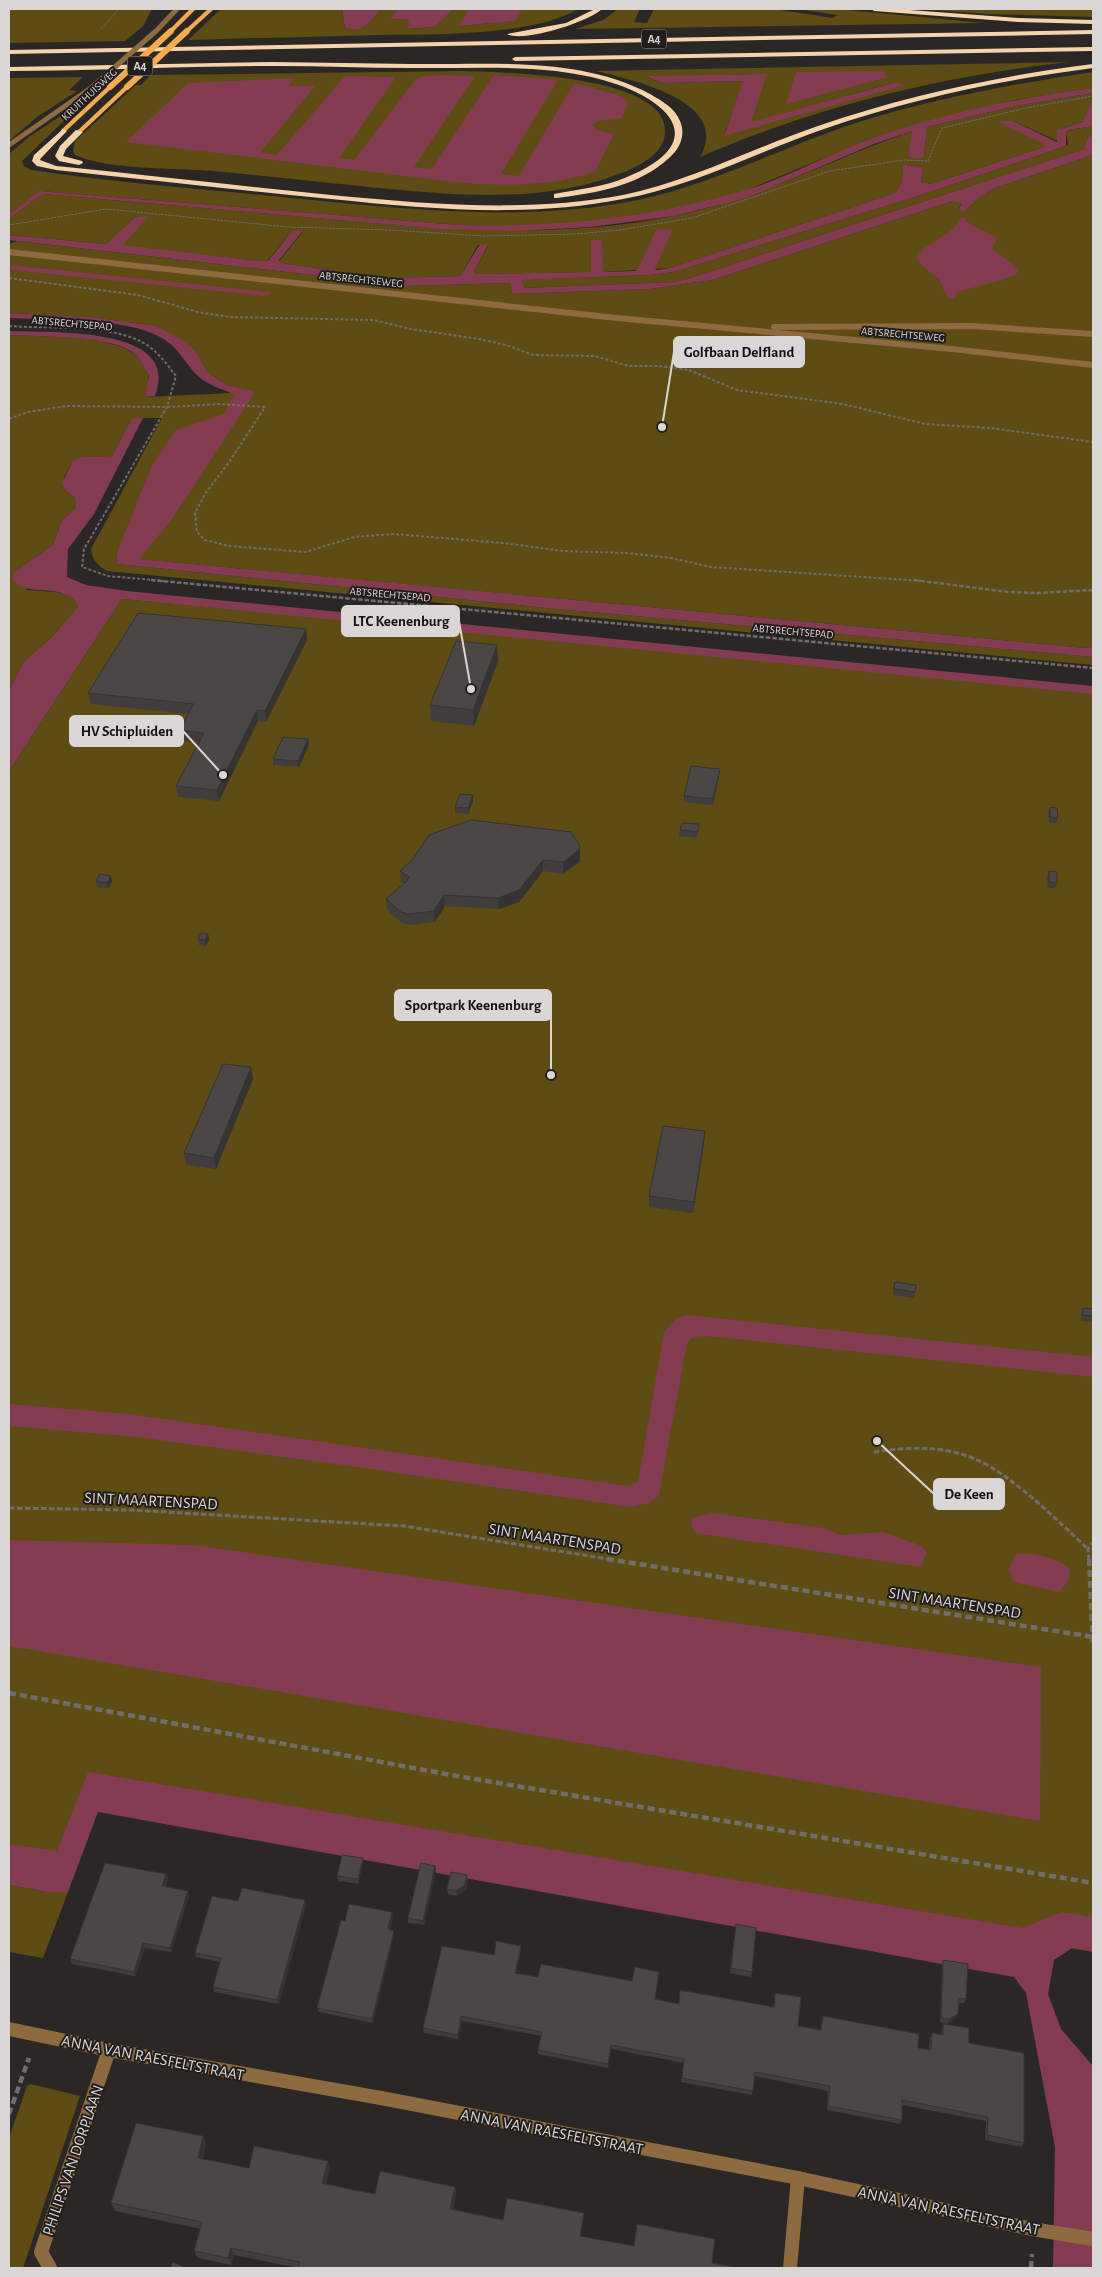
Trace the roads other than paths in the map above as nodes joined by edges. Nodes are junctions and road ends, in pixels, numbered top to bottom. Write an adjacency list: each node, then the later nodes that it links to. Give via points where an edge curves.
1 (177, 9): 16 (street, bridge, via 92,88)
2 (193, 9): 14 (main road, KRUITHUISWEG, bridge)
3 (211, 9): 15 (main road, KRUITHUISWEG, bridge)
4 (599, 9): 8 (highway, A4, via 568,24 518,33)
5 (874, 9): 6 (highway, via 1009,20)
6 (1093, 22)
7 (1093, 32): 8 (highway, A4)
8 (214, 48): 10 (highway, A4)
9 (1093, 49): 11 (highway, A4)
10 (9, 52)
11 (272, 64): 13 (highway, A4); 15 (highway, A4, via 505,67 581,74 629,86 650,96 676,118 680,132 676,148 639,175 571,194 524,200 418,197 62,159 59,154)
12 (1093, 66): 14 (highway, via 990,82 917,98 819,128 706,173 653,190 596,202 538,207 416,205 56,168 36,161)
13 (9, 69)
14 (63, 131)
15 (79, 132)
16 (9, 145)
17 (9, 252): 18 (street, ABTSRECHTSEWEG)
18 (710, 328): 19 (street, ABTSRECHTSEWEG, via 972,326); 20 (street, ABTSRECHTSEWEG)
19 (1093, 334)
20 (1093, 364)
21 (9, 2029): 22 (street, ANNA VAN RAESFELTSTRAAT)
22 (109, 2050): 23 (street, ANNA VAN RAESFELTSTRAAT); 25 (street, PHILIPS VAN DORPLAAN, via 41,2252)
23 (798, 2178): 24 (street, ANNA VAN RAESFELTSTRAAT); 26 (street)
24 (1093, 2239)
25 (50, 2268)
26 (790, 2268)

